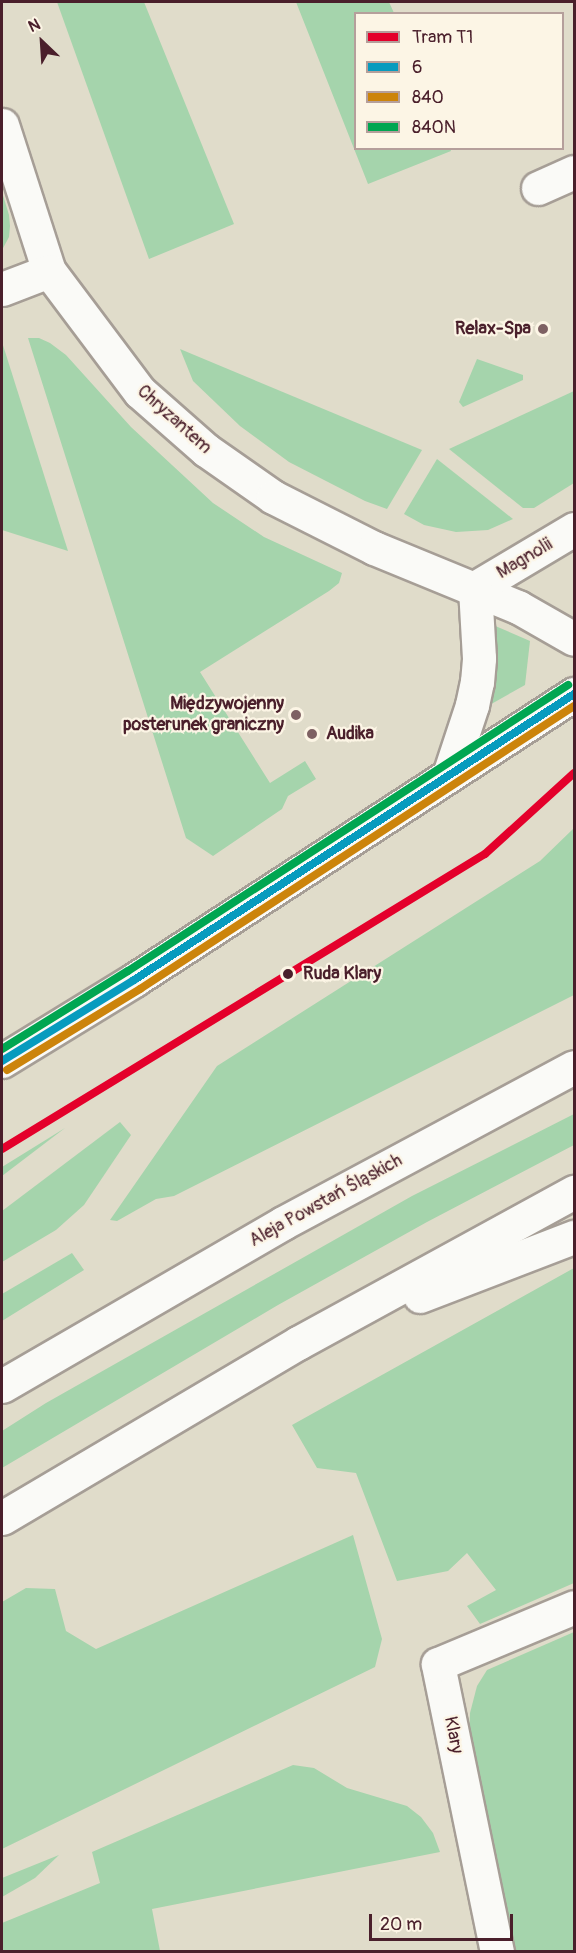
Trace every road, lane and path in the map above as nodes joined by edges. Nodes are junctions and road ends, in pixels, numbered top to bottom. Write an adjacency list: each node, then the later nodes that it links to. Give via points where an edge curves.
1 (2, 125): 4 (street, Chryzantem)
2 (574, 172): 3 (street)
3 (537, 188)
4 (49, 271): 5 (street); 7 (street, Chryzantem, via 140,392 206,450 273,497 374,548)
5 (2, 289)
6 (574, 529): 7 (street, Magnolii)
7 (475, 588): 8 (street, Chryzantem); 10 (street, via 477,682)
8 (574, 639)
9 (574, 694): 10 (street)
10 (450, 772): 11 (street)
11 (2, 1061)
12 (574, 1067): 16 (street, Aleja Powstań Śląskich, via 283,1223)
13 (574, 1192): 15 (street)
14 (574, 1237): 15 (street)
15 (298, 1343): 17 (street)
16 (2, 1386)
17 (2, 1518)
18 (574, 1607): 19 (street, Klary, via 438,1664)
19 (497, 1952)

